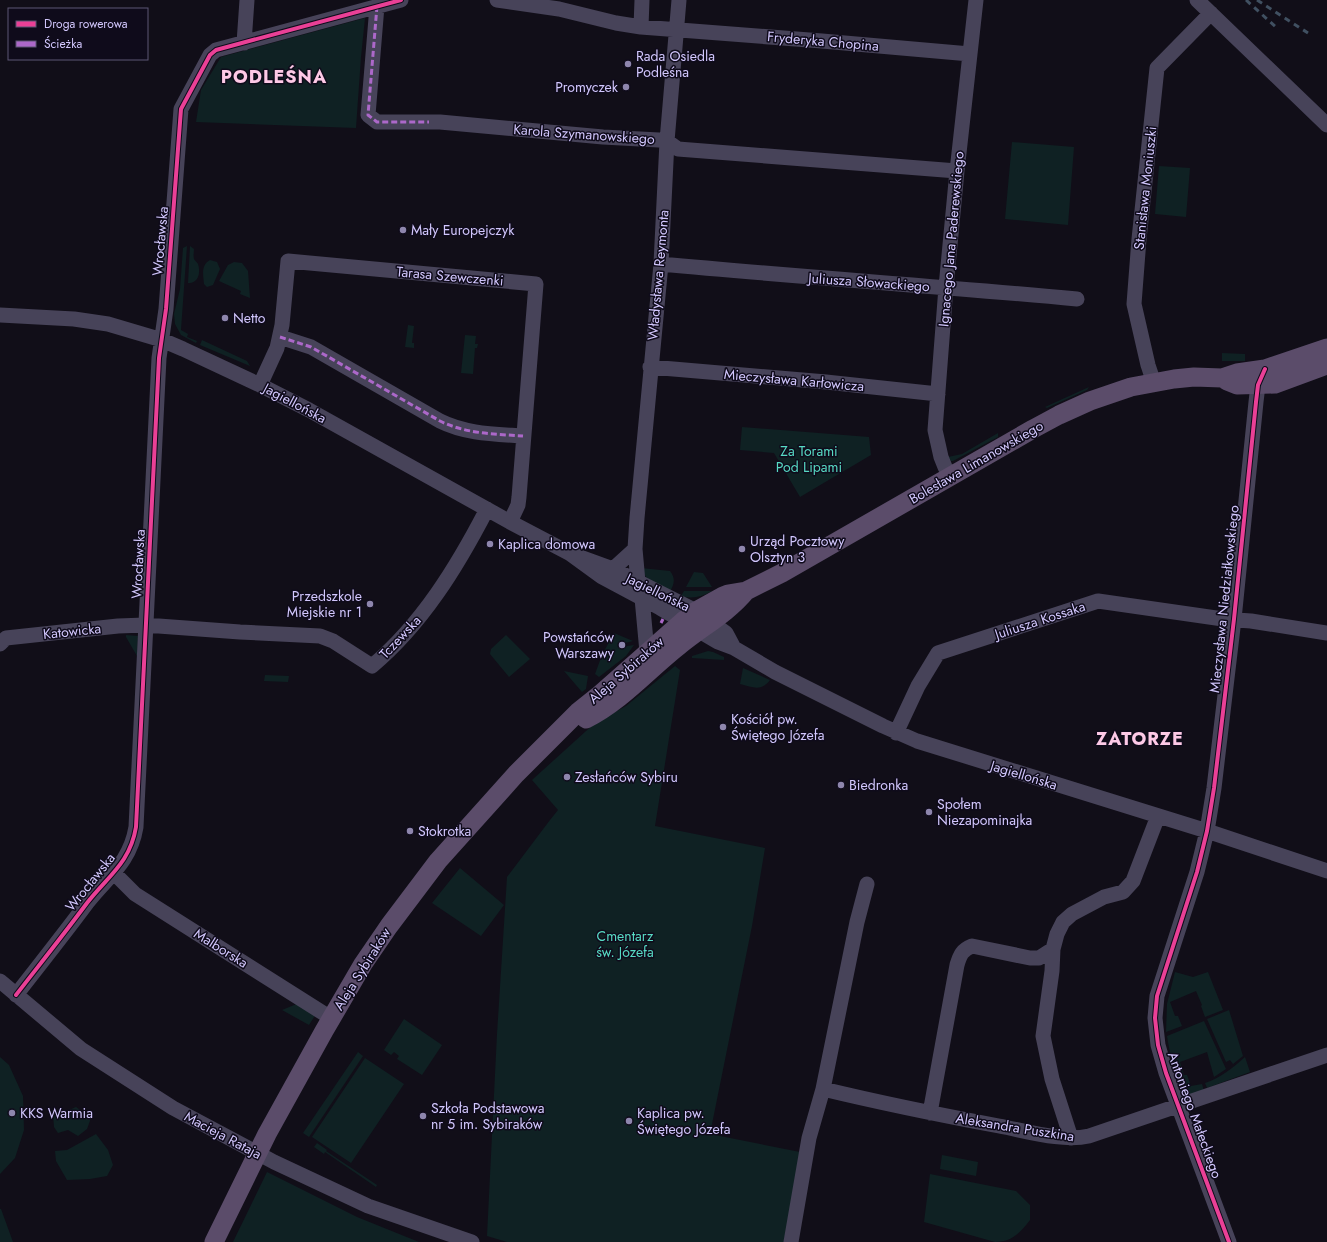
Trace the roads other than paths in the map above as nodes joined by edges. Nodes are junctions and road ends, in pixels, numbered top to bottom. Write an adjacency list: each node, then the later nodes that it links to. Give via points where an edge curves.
1 (247, 0): 12 (street)
2 (401, 0): 8 (street, Wrocławska)
3 (497, 0): 10 (street, Fryderyka Chopina, via 559,9)
4 (642, 0): 10 (street)
5 (679, 0): 11 (street, Władysława Reymonta)
6 (976, 0): 13 (street, Ignacego Jana Paderewskiego)
7 (1197, 0): 9 (street)
8 (377, 6): 12 (street, Wrocławska); 15 (street, Karola Szymanowskiego, via 368,115 377,122 440,122)
9 (1211, 13): 14 (street); 27 (street, Stanisława Moniuszki, via 1157,68 1134,304)
10 (641, 27): 11 (street, Fryderyka Chopina)
11 (676, 29): 13 (street, Fryderyka Chopina); 15 (street, Władysława Reymonta)
12 (244, 43): 22 (street, Wrocławska, via 210,54 181,109)
13 (970, 54): 16 (street, Ignacego Jana Paderewskiego)
14 (1327, 125)
15 (667, 141): 16 (street, Karola Szymanowskiego, via 678,149); 17 (street, Władysława Reymonta)
16 (957, 171): 18 (street, Ignacego Jana Paderewskiego)
17 (661, 264): 18 (street, Juliusza Słowackiego); 25 (street, Władysława Reymonta)
18 (946, 287): 19 (street, Juliusza Słowackiego); 29 (street, Ignacego Jana Paderewskiego)
19 (1076, 300)
20 (0, 315): 22 (street, Jagiellońska, via 74,319 108,324)
21 (280, 337): 28 (street, Tarasa Szewczenki); 30 (street, via 311,347 453,428); 30 (street, Tarasa Szewczenki, via 288,261 536,284)
22 (162, 340): 28 (street, Jagiellońska); 41 (street, Wrocławska)
23 (1327, 348): 26 (main road, Bolesława Limanowskiego)
24 (1327, 365): 26 (main road, Bolesława Limanowskiego, via 1274,384)
25 (650, 367): 29 (street, Mieczysława Karłowicza); 34 (street, Władysława Reymonta)
26 (1261, 377): 27 (main road, Bolesława Limanowskiego, via 1238,385 1222,378 1194,378); 39 (street, Mieczysława Niedziałkowskiego)
27 (1154, 383): 31 (main road, Bolesława Limanowskiego, via 1114,392 1059,415)
28 (260, 385): 32 (street, Jagiellońska)
29 (938, 394): 31 (street, Ignacego Jana Paderewskiego, via 937,439 944,467)
30 (523, 436): 33 (street, Tarasa Szewczenki, via 518,505)
31 (951, 476): 40 (main road, Bolesława Limanowskiego, via 746,591 733,605)
32 (487, 509): 33 (street, Jagiellońska); 41 (street, Tczewska, via 438,593 395,646 372,666 333,641 320,636)
33 (510, 522): 35 (street, Jagiellońska)
34 (635, 549): 36 (street); 37 (street, Władysława Reymonta)
35 (569, 553): 36 (street, Jagiellońska); 38 (street, Jagiellońska, via 602,577)
36 (613, 569): 37 (street, Jagiellońska)
37 (638, 582): 40 (street, Jagiellońska)
38 (642, 598): 40 (street, Jagiellońska); 44 (street)
39 (1234, 619): 42 (street, Juliusza Kossaka); 46 (street, Juliusza Kossaka, via 1098,601 938,653 918,686); 48 (street, Mieczysława Niedziałkowskiego)
40 (697, 621): 44 (main road, Aleja Sybiraków); 45 (main road, Aleja Sybiraków, via 679,646 614,702); 46 (street, Jagiellońska, via 718,642)
41 (146, 625): 43 (street, Katowicka, via 6,638); 50 (street, Wrocławska, via 136,827 134,838)
42 (1327, 633)
43 (0, 644)
44 (647, 652): 45 (main road, Aleja Sybiraków, via 578,712)
45 (559, 732): 55 (main road, Aleja Sybiraków, via 516,774 438,861 363,964)
46 (896, 733): 47 (street, Jagiellońska)
47 (1158, 816): 48 (street, Jagiellońska); 52 (street, via 1133,881 1122,892 1104,897 1072,914 1063,922)
48 (1207, 831): 49 (street, Jagiellońska); 58 (street, Antoniego Małeckiego, via 1197,872 1157,996 1158,1045)
49 (1327, 871)
50 (114, 873): 54 (street, Wrocławska); 55 (street, Malborska, via 135,894)
51 (867, 884): 57 (street)
52 (1053, 949): 59 (street, via 1039,958 972,946 961,954); 60 (street, via 1043,1036 1052,1080)
53 (0, 981): 54 (street, Macieja Rataja)
54 (16, 995): 61 (street, Macieja Rataja, via 87,1053 173,1108)
55 (331, 1018): 61 (main road, Aleja Sybiraków)
56 (1327, 1055): 58 (street, Aleksandra Puszkina)
57 (823, 1089): 59 (street, Aleksandra Puszkina); 64 (street, via 809,1138)
58 (1178, 1106): 60 (street, Aleksandra Puszkina, via 1089,1136); 65 (street, Antoniego Małeckiego)
59 (930, 1113): 60 (street, Aleksandra Puszkina)
60 (1071, 1138)
61 (258, 1153): 62 (main road, Aleja Sybiraków); 63 (street, Macieja Rataja, via 368,1206)
62 (214, 1242)
63 (472, 1242)
64 (791, 1242)
65 (1229, 1242)

